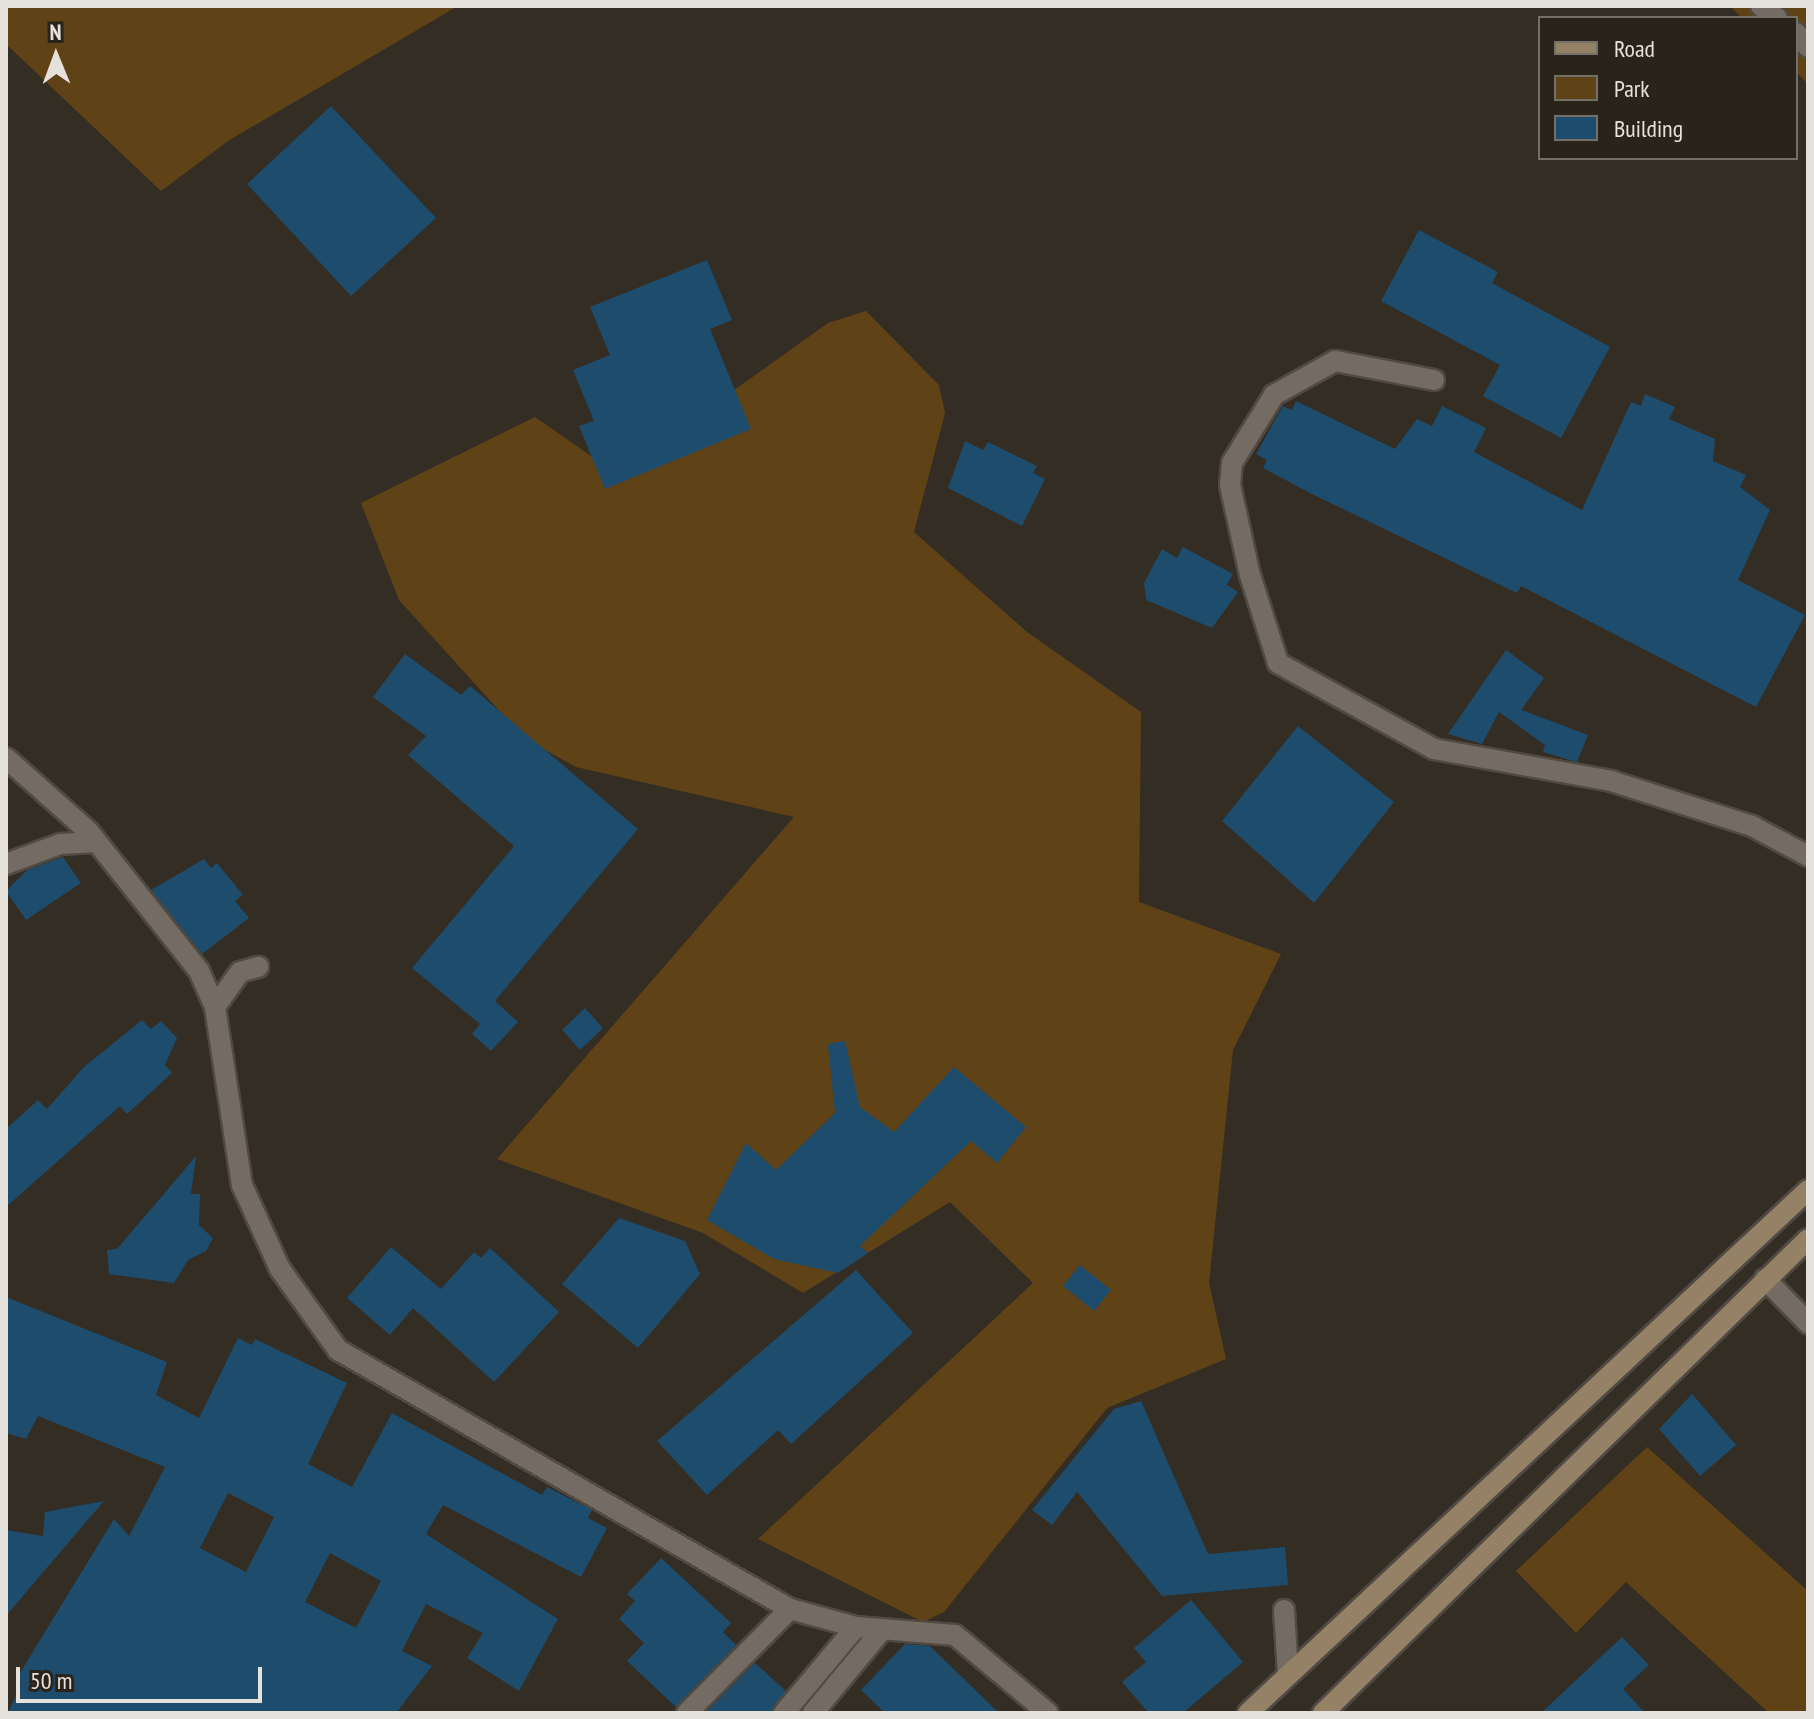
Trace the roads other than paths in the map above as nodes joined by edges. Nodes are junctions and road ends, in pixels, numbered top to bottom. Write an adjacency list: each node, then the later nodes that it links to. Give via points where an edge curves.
1 (1434, 380): 4 (street, via 1335,361 1274,395 1232,463 1230,485 1250,575 1278,663 1434,749 1611,781 1752,826)
2 (6, 758): 3 (street)
3 (97, 842): 5 (street, via 60,844); 7 (street, via 199,971)
4 (1808, 856)
5 (6, 864)
6 (258, 967): 7 (street, via 240,972)
7 (215, 1007): 12 (street, via 242,1185 280,1269 338,1350)
8 (1808, 1190): 16 (street)
9 (1808, 1239): 10 (street)
10 (1765, 1279): 11 (street); 22 (street)
11 (1808, 1323)
12 (790, 1609): 14 (street); 17 (street)
13 (1284, 1610): 16 (street)
14 (856, 1627): 15 (street); 18 (street)
15 (882, 1630): 19 (street); 20 (street, via 955,1635)
16 (1288, 1673): 21 (street)
17 (687, 1713)
18 (784, 1713)
19 (813, 1713)
20 (1048, 1713)
21 (1248, 1713)
22 (1323, 1713)

